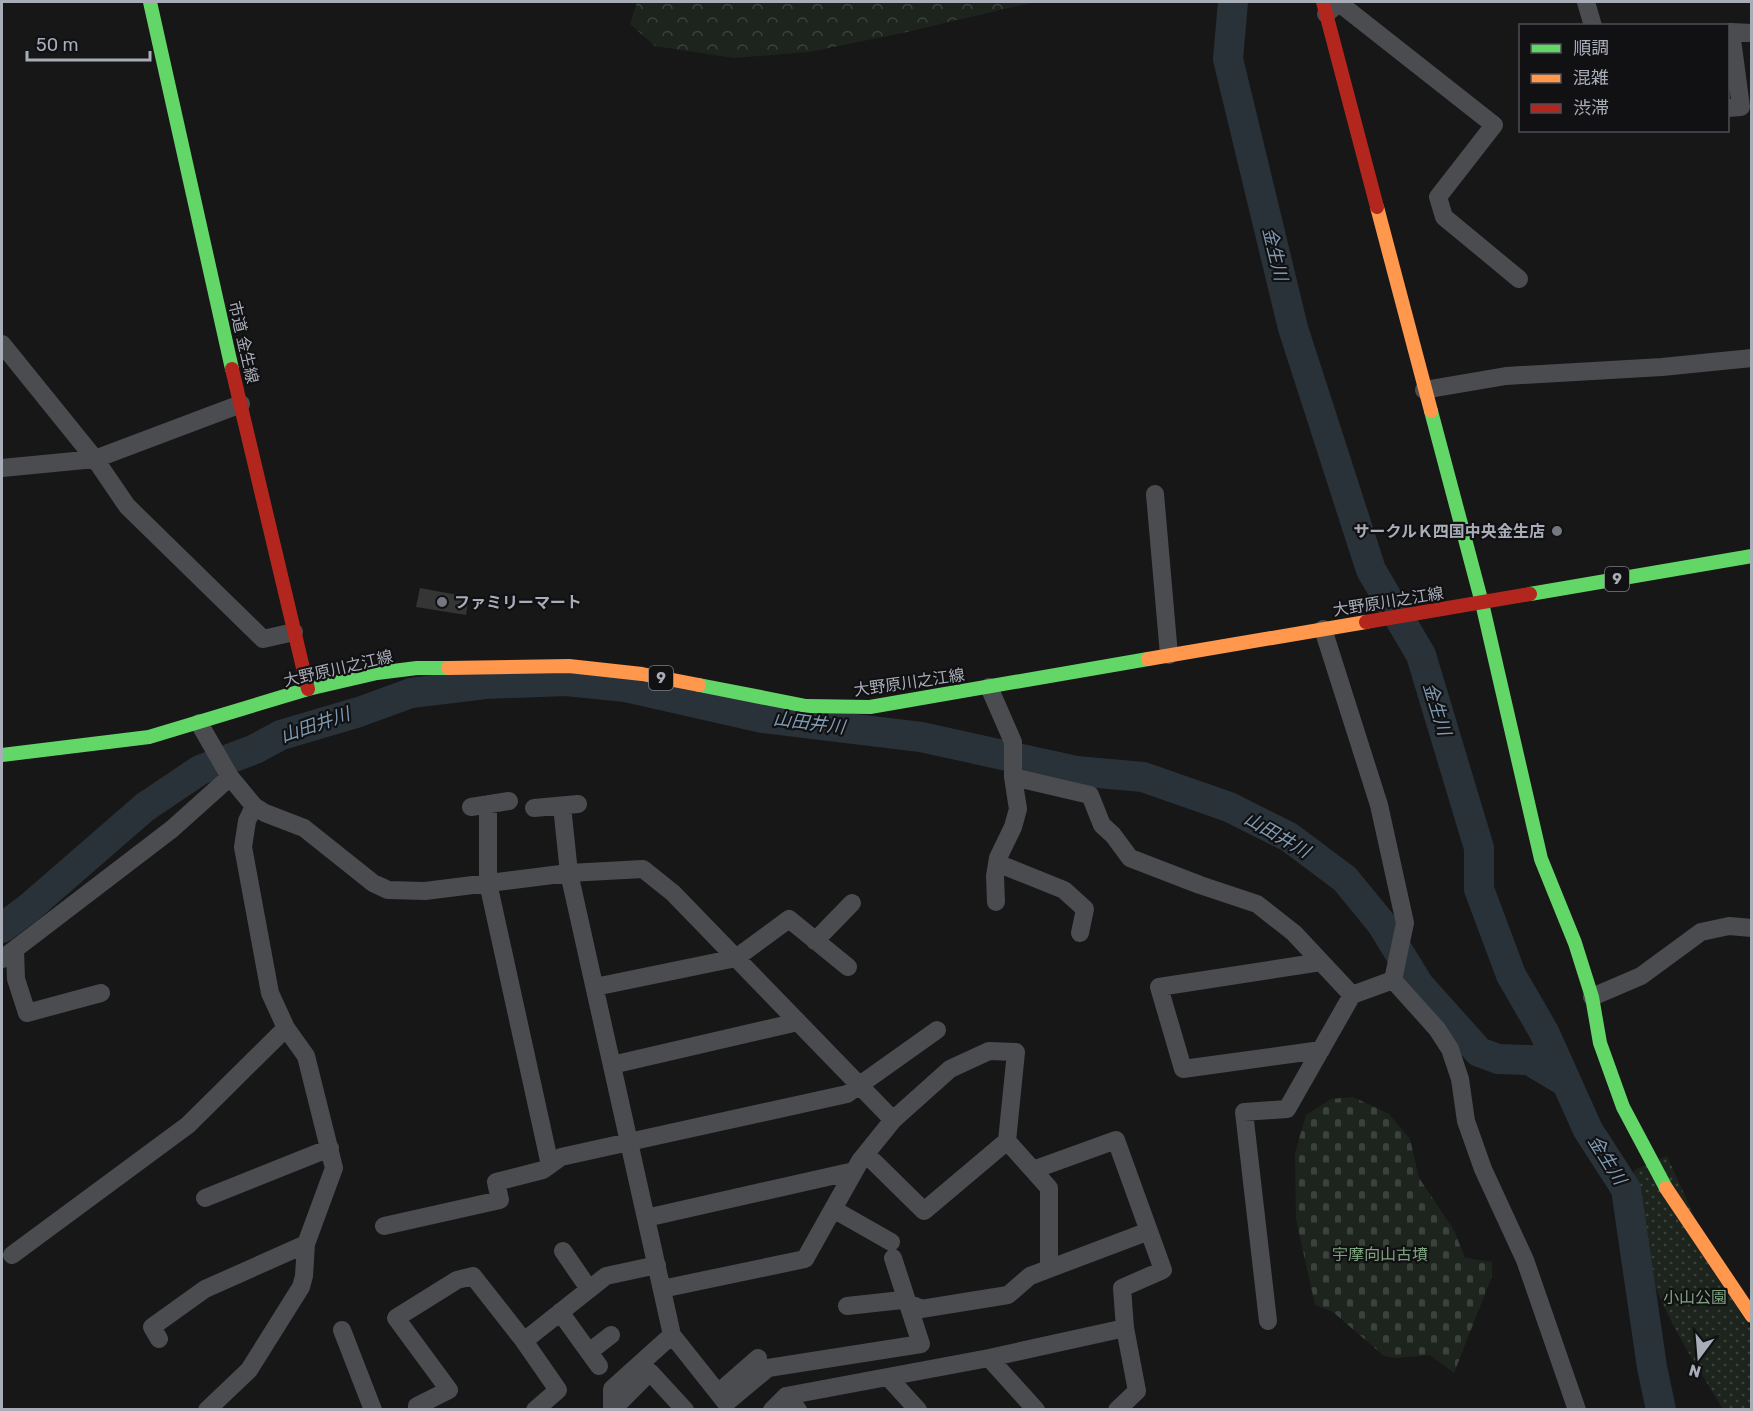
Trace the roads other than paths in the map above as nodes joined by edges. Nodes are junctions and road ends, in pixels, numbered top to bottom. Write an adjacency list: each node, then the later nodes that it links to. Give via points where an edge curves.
1 (150, 2): 11 (street, 市道 金生線)
2 (1586, 2): 4 (street)
3 (1332, 5): 7 (street, via 1494,125 1438,197 1444,217); 10 (street)
4 (1592, 24)
5 (1752, 33): 6 (street, via 1731,32 1741,107)
6 (1729, 108)
7 (1519, 279)
8 (2, 344): 12 (street)
9 (1752, 358): 10 (street, via 1506,376)
10 (1424, 390): 16 (street)
11 (241, 404): 12 (street); 18 (street, 市道 金生線)
12 (95, 459): 13 (street); 18 (street, via 127,506 263,639)
13 (2, 468)
14 (1155, 494): 19 (street)
15 (1752, 556): 16 (street, 大野原川之江線 / 9)
16 (1482, 603): 17 (street, 大野原川之江線 / 9); 45 (street, via 1541,859)
17 (1323, 629): 19 (street, 大野原川之江線 / 9); 41 (street, via 1379,805 1405,923)
18 (294, 632): 21 (street, 市道 金生線)
19 (1169, 656): 20 (street, 大野原川之江線 / 9)
20 (989, 687): 21 (street, 大野原川之江線 / 9, via 870,706 838,707 779,702 642,674 569,666 417,668); 25 (street, via 1013,742)
21 (308, 689): 22 (street, 大野原川之江線 / 9)
22 (199, 723): 23 (street, 大野原川之江線 / 9, via 120,742); 24 (street)
23 (2, 755)
24 (230, 777): 27 (street); 37 (street, via 172,829)
25 (1013, 777): 29 (street, via 1018,809); 39 (street, via 1090,795 1102,825 1130,858 1257,904 1294,933)
26 (509, 801): 31 (street, via 479,806)
27 (254, 806): 31 (street, via 304,828 388,890 425,891); 47 (street, via 247,820 243,847 270,993)
28 (534, 808): 30 (street, via 570,805)
29 (997, 863): 32 (street); 35 (street, via 1064,890 1085,909)
30 (569, 873): 31 (street); 38 (street, via 642,869 673,893); 42 (street)
31 (488, 883): 57 (street)
32 (996, 902)
33 (852, 903): 36 (street)
34 (1752, 928): 45 (street, via 1729,926 1701,932 1641,976)
35 (1080, 933)
36 (815, 941): 38 (street, via 789,919); 40 (street)
37 (8, 954): 43 (street, via 27,1013)
38 (736, 958): 42 (street); 46 (street)
39 (1321, 962): 44 (street); 49 (street, via 1159,987 1183,1069)
40 (848, 967)
41 (1393, 980): 44 (street); 98 (street, via 1450,1049 1460,1079 1466,1121 1483,1169 1525,1260)
42 (595, 987): 50 (street)
43 (101, 993)
44 (1353, 995): 49 (street)
45 (1592, 997): 75 (street, via 1600,1043 1623,1107 1672,1198)
46 (798, 1022): 50 (street); 51 (street)
47 (286, 1028): 55 (street, via 306,1056); 67 (street, via 188,1125)
48 (937, 1030): 51 (street)
49 (1321, 1050): 76 (street, via 1287,1109 1245,1112)
50 (612, 1065): 54 (street)
51 (860, 1086): 52 (street); 54 (street, via 847,1094)
52 (892, 1120): 53 (street, via 950,1069 988,1051 1016,1052); 56 (street)
53 (1007, 1141): 56 (street, via 924,1211); 58 (street)
54 (629, 1142): 57 (street, via 561,1157); 62 (street)
55 (330, 1148): 60 (street, via 259,1185); 65 (street, via 334,1168)
56 (866, 1154): 59 (street)
57 (550, 1165): 63 (street, via 496,1182 500,1200)
58 (1033, 1170): 64 (street, via 1116,1140); 68 (street, via 1049,1188)
59 (854, 1171): 61 (street); 62 (street)
60 (205, 1198)
61 (832, 1209): 71 (street, via 805,1259); 72 (street, via 892,1250)
62 (646, 1218): 69 (street)
63 (384, 1226)
64 (1149, 1231): 72 (street, via 1030,1276 1008,1295 921,1309); 77 (street, via 1163,1270 1122,1288)
65 (306, 1244): 81 (street, via 221,1292 205,1289 152,1327); 88 (street, via 301,1287 249,1370)
66 (563, 1251): 70 (street)
67 (12, 1255)
68 (1049, 1262)
69 (657, 1265): 70 (street, via 606,1276); 71 (street)
70 (590, 1289): 74 (street)
71 (662, 1289): 80 (street)
72 (908, 1303): 73 (street, via 902,1300); 86 (street, via 921,1344 768,1368 726,1403)
73 (847, 1306)
74 (560, 1312): 79 (street, via 594,1359); 82 (street)
75 (1752, 1316)
76 (1268, 1321)
77 (1125, 1328): 84 (street); 97 (street, via 1137,1391)
78 (342, 1330): 89 (street)
79 (611, 1335)
80 (672, 1335): 86 (street); 92 (street, via 612,1389 612,1410 650,1372)
81 (159, 1339)
82 (524, 1341): 90 (street, via 473,1276 457,1280 396,1318 449,1390 417,1406); 91 (street, via 558,1390)
83 (758, 1358): 86 (street)
84 (989, 1358): 85 (street); 96 (street)
85 (888, 1377): 87 (street); 95 (street)
86 (718, 1393)
87 (786, 1396): 93 (street); 94 (street)
88 (207, 1410)
89 (373, 1410)
90 (417, 1410)
91 (535, 1410)
92 (685, 1410)
93 (772, 1410)
94 (798, 1410)
95 (918, 1410)
96 (1036, 1410)
97 (1117, 1410)
98 (1577, 1410)

